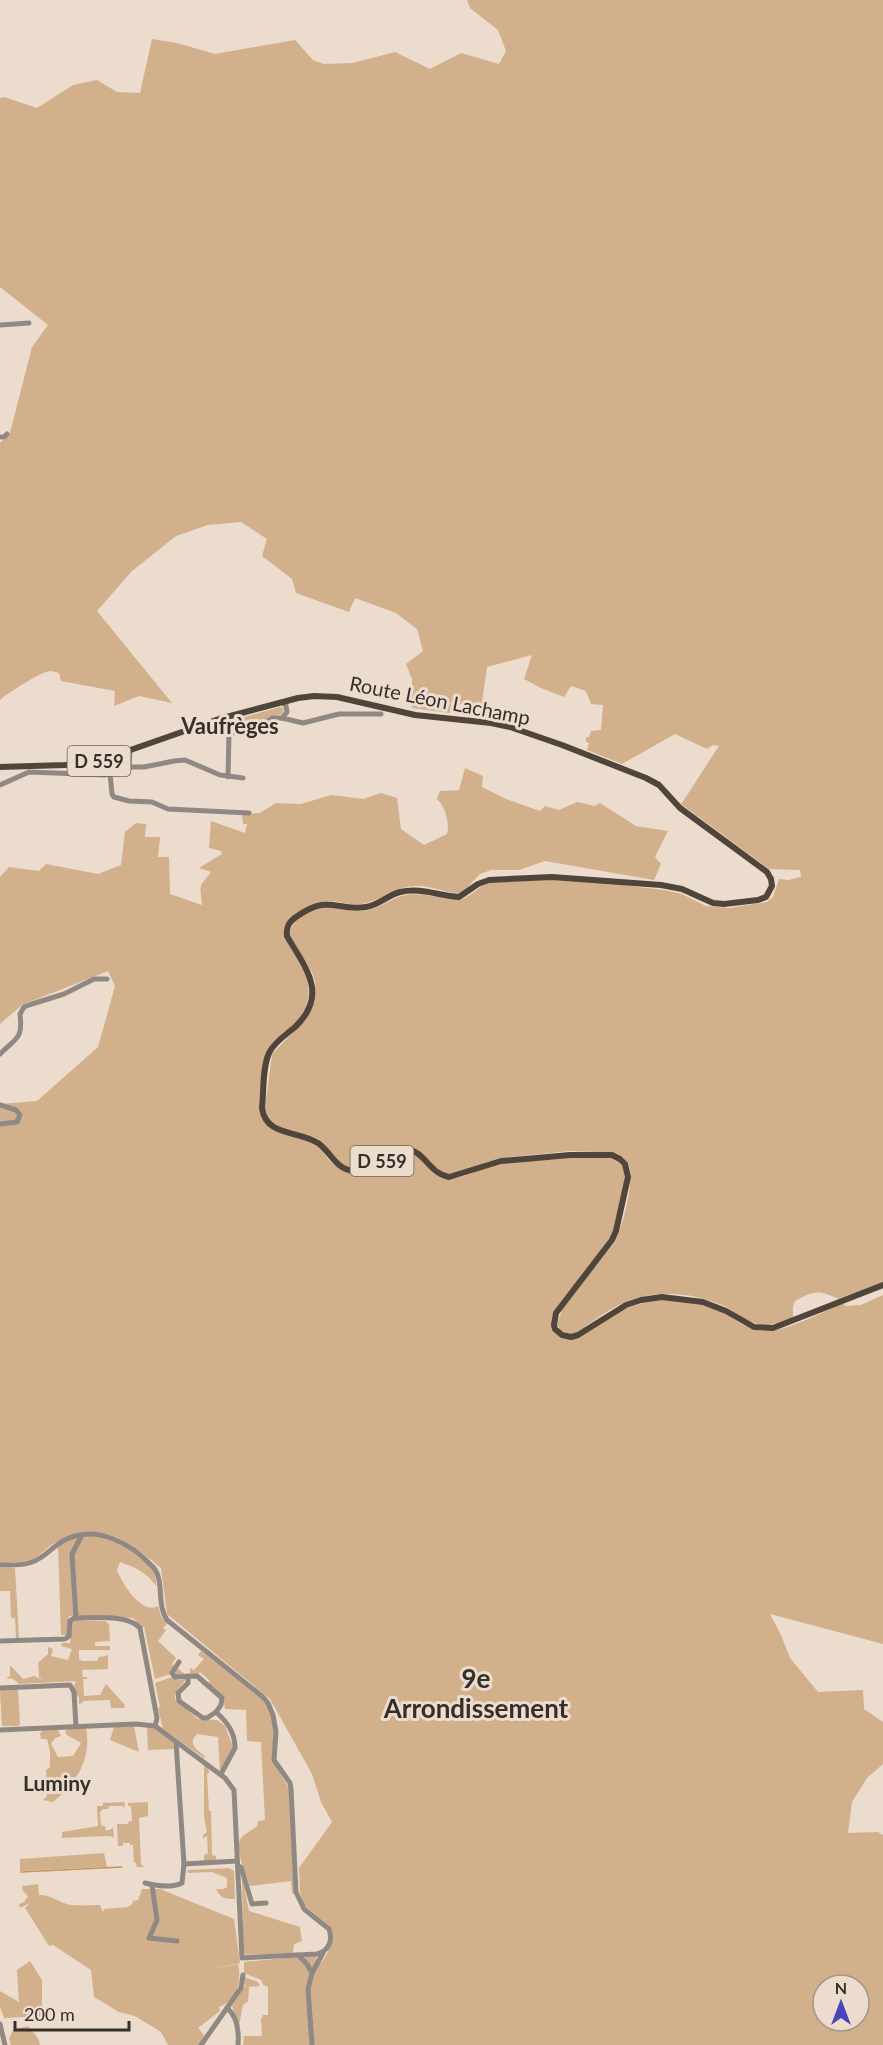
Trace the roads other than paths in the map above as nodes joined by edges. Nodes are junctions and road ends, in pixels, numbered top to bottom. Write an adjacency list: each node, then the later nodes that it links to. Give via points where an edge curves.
1 (29, 323): 2 (street)
2 (0, 325)
3 (7, 434): 4 (street)
4 (0, 437)
5 (283, 702): 7 (street, via 287,709); 8 (main road, Route Léon Lachamp / D 559); 22 (main road, Route Léon Lachamp / D 559, via 314,696 337,697 415,715 491,723 546,739 655,781 680,808 767,872 772,886 762,899 719,904 661,885 552,877 503,878 484,881 459,897 418,890 396,893 365,908 327,903 314,906 291,921 286,930 308,971 311,999 298,1024 269,1053 263,1115 274,1128 319,1143 332,1160 352,1171 372,1168 405,1149 418,1152 434,1170 449,1177 501,1161 570,1155 610,1155 620,1159 628,1177 616,1231 556,1313 555,1329 562,1335 578,1335 634,1302 662,1298 703,1302 754,1327 773,1328)
6 (381, 714): 7 (street, via 339,714 303,723)
7 (282, 718): 9 (street, Route Léon Lachamp, via 269,719 251,731)
8 (193, 728): 9 (street, Route Léon Lachamp); 10 (main road, Route Léon Lachamp / D 559)
9 (230, 733): 14 (street)
10 (130, 751): 11 (main road, Route Léon Lachamp / D 559, via 89,764); 12 (street)
11 (0, 767)
12 (129, 767): 13 (street); 14 (street, via 185,760)
13 (110, 774): 16 (street, via 29,772); 17 (street, via 114,797 152,802 168,809)
14 (228, 777): 15 (street)
15 (243, 778)
16 (0, 785)
17 (249, 813)
18 (107, 979): 19 (street, via 94,979 24,1007 20,1014 22,1030)
19 (0, 1054)
20 (0, 1105): 21 (street, via 20,1115 17,1122)
21 (0, 1124)
22 (883, 1285)
23 (82, 1535): 24 (street, via 64,1540 35,1561); 25 (street, via 72,1554); 42 (street, via 103,1535 121,1541 154,1568 167,1620 268,1703 276,1732 274,1761 291,1788 296,1892 304,1909 329,1929 329,1944)
24 (0, 1565)
25 (76, 1618): 26 (street, via 70,1621 69,1636 65,1639); 32 (street, via 124,1619 138,1625 157,1718)
26 (0, 1641)
27 (179, 1662): 28 (street, via 173,1676)
28 (188, 1677): 30 (street, via 197,1676 222,1698); 30 (street, via 189,1683 178,1693 179,1701 203,1718)
29 (0, 1688): 31 (street, via 70,1685 74,1692)
30 (216, 1712): 35 (street, via 229,1724 235,1744)
31 (75, 1726): 32 (street); 33 (street)
32 (155, 1726): 34 (street)
33 (0, 1730)
34 (176, 1742): 35 (street); 36 (street)
35 (221, 1774): 37 (street, via 234,1790)
36 (184, 1864): 37 (street); 39 (street, via 181,1885)
37 (238, 1864): 40 (street, via 252,1904); 43 (street, via 242,1958)
38 (145, 1882): 39 (street)
39 (152, 1885): 41 (street, via 157,1920 149,1938)
40 (266, 1903)
41 (177, 1941)
42 (323, 1953): 43 (street); 44 (street)
43 (298, 1955): 44 (street)
44 (312, 1973): 51 (street, via 308,1989)
45 (243, 1975): 46 (street, via 241,1988)
46 (226, 2008): 49 (street); 50 (street, via 239,2032)
47 (0, 2024): 48 (street)
48 (5, 2045)
49 (201, 2045)
50 (238, 2045)
51 (312, 2045)

